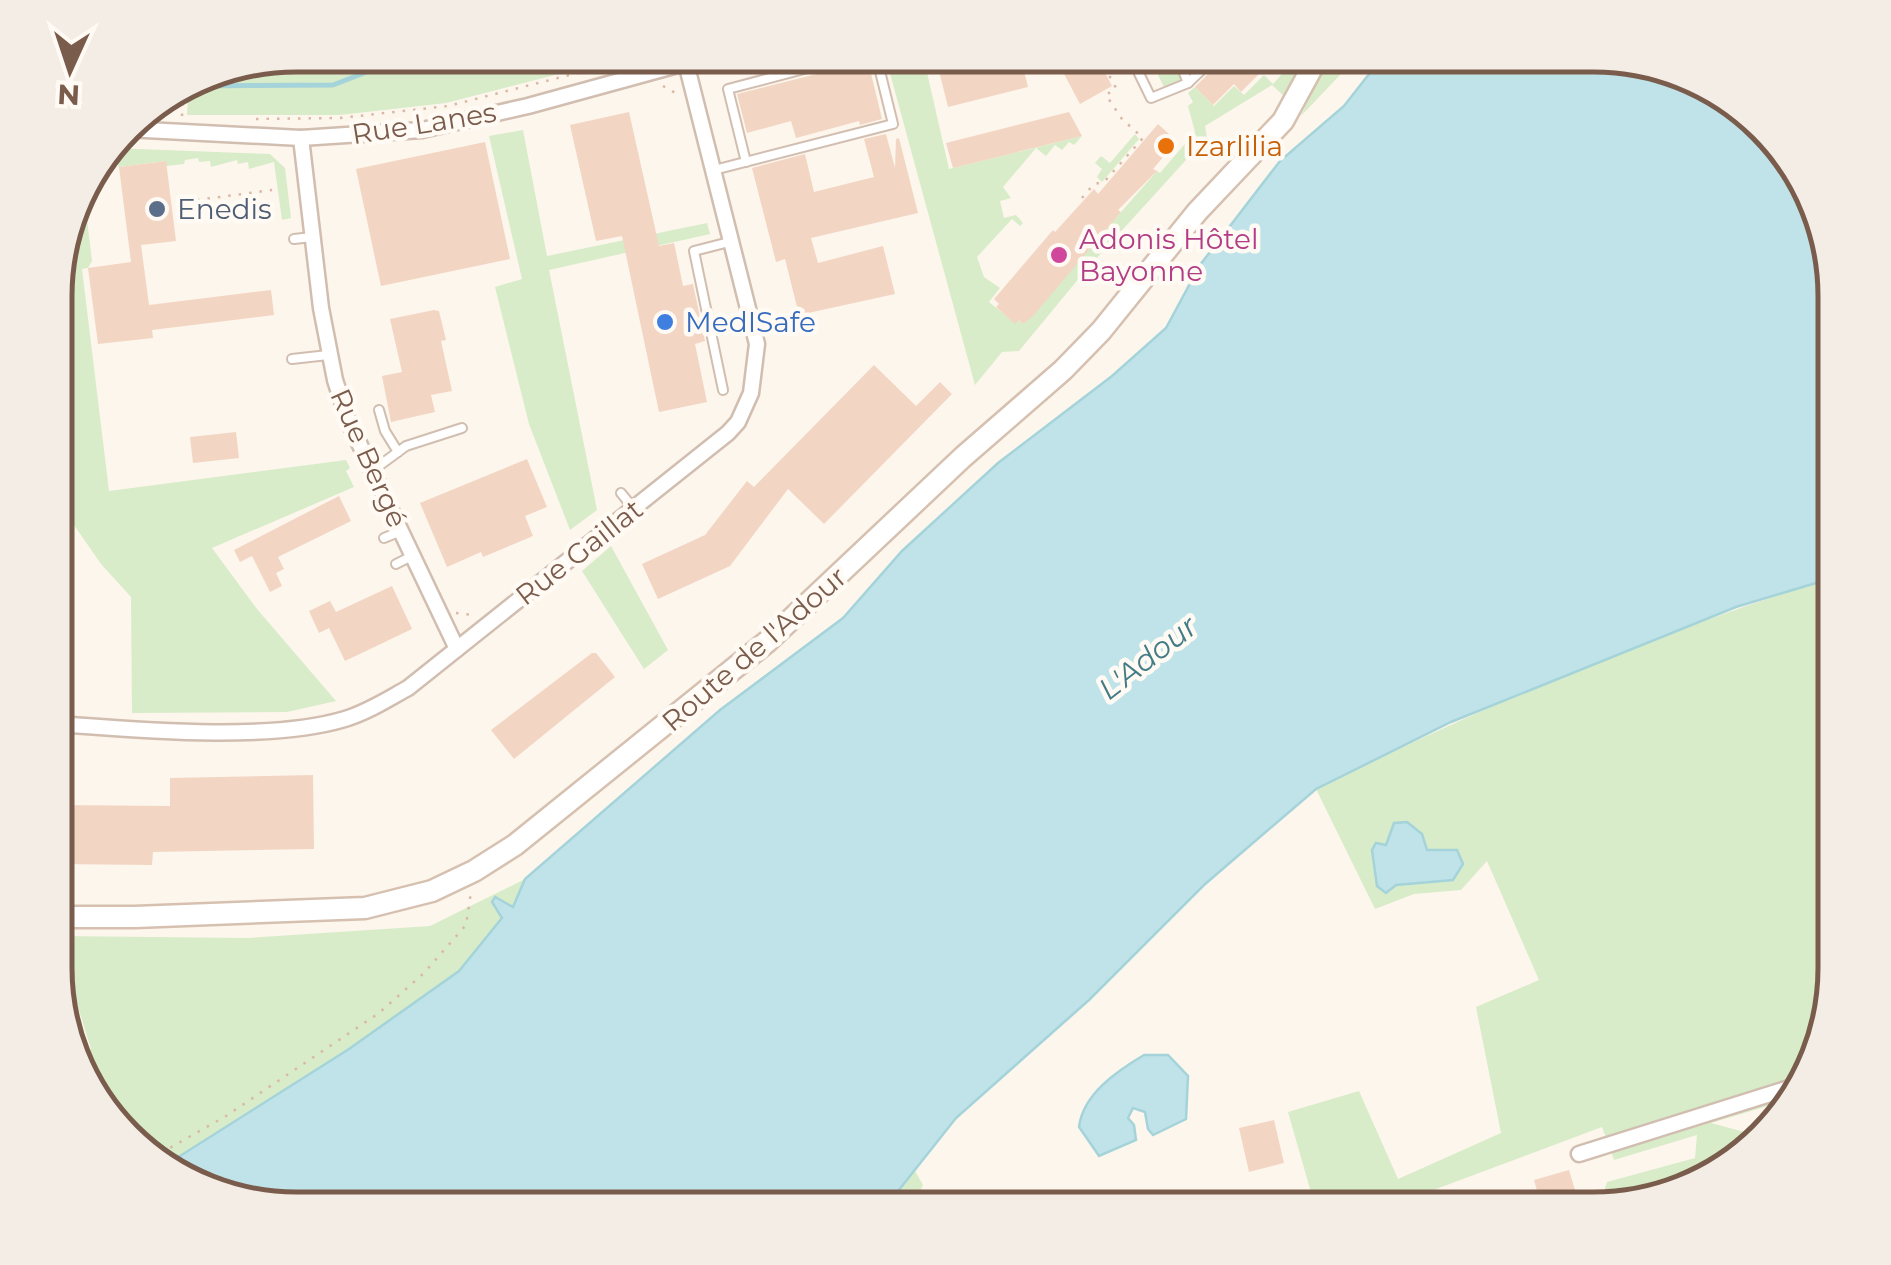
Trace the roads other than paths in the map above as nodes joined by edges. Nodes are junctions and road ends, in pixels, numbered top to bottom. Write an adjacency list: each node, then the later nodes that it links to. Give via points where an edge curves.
1 (1138, 72): 10 (lane, via 1151,98)
2 (1184, 72): 10 (lane)
3 (1199, 72): 10 (lane)
4 (1304, 72): 11 (main road, Route de l'Adour)
5 (1312, 72): 11 (main road, Route de l'Adour)
6 (651, 73): 13 (street, Rue Lanes, via 422,130)
7 (689, 73): 15 (street, Rue Gaillat)
8 (790, 73): 14 (lane, via 728,89)
9 (880, 73): 14 (lane, via 893,124)
10 (1188, 83)
11 (1301, 94): 36 (main road, Route de l'Adour, via 1063,370 768,641 576,798 474,871 432,891 365,908)
12 (147, 130): 13 (street, Rue Lanes)
13 (301, 138): 16 (street, Rue Bergé)
14 (746, 162): 15 (lane)
15 (714, 170): 18 (street, Rue Gaillat)
16 (312, 237): 17 (lane); 20 (street, Rue Bergé)
17 (294, 239)
18 (733, 241): 23 (lane, via 694,251); 29 (street, Rue Gaillat, via 757,344 752,393 728,432 669,490)
19 (338, 306): 20 (lane)
20 (321, 308): 21 (street, Rue Bergé)
21 (330, 349): 22 (lane); 27 (street, Rue Bergé, via 348,420)
22 (292, 359)
23 (723, 390)
24 (379, 410): 26 (lane)
25 (462, 428): 26 (lane)
26 (398, 452): 27 (lane)
27 (372, 471): 30 (street, Rue Bergé)
28 (621, 493): 29 (lane)
29 (634, 509): 34 (street, Rue Gaillat, via 498,607)
30 (400, 531): 31 (lane); 32 (street, Rue Bergé)
31 (384, 538)
32 (414, 556): 33 (lane); 34 (street, Rue Bergé)
33 (396, 564)
34 (458, 649): 35 (street, Rue Gaillat, via 362,713 308,727)
35 (72, 725)
36 (72, 917)
37 (1783, 1090): 38 (street)
38 (1579, 1154)

